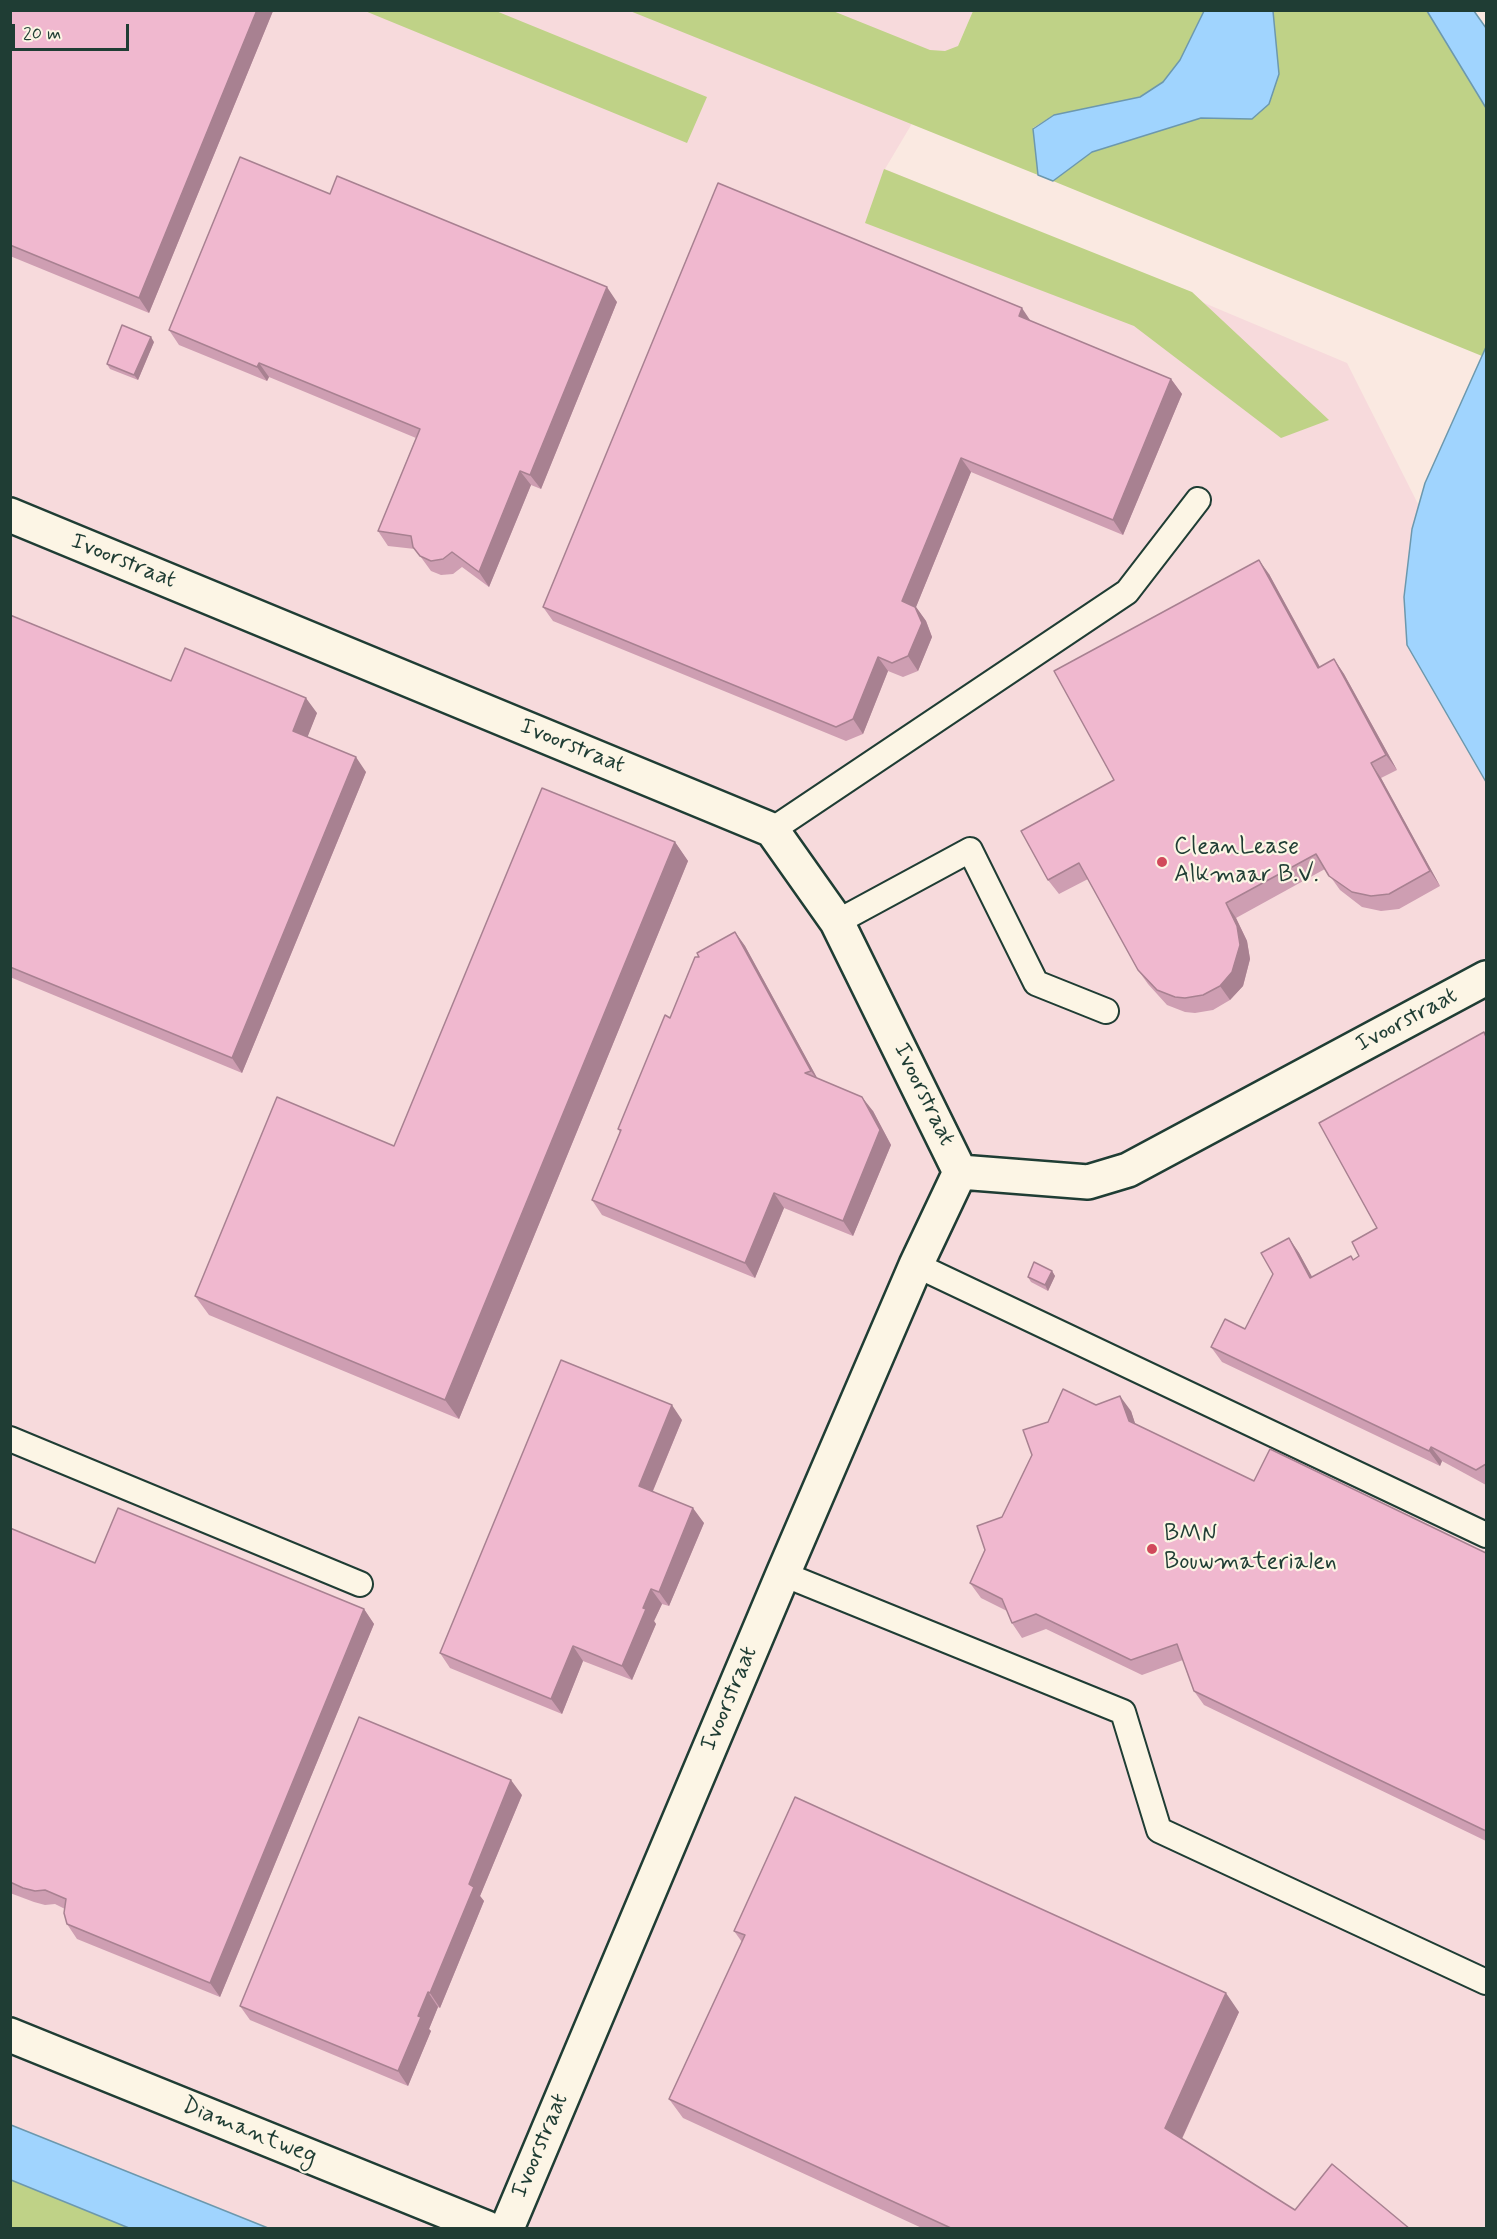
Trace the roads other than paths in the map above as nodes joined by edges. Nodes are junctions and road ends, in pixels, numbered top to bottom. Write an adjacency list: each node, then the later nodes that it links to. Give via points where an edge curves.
1 (1198, 500): 3 (lane, via 1127,592)
2 (10, 515): 3 (street, Ivoorstraat)
3 (772, 830): 4 (street, Ivoorstraat)
4 (837, 922): 6 (lane, via 970,850 1036,983); 7 (street, Ivoorstraat)
5 (1486, 978): 7 (street, Ivoorstraat, via 1128,1170 1088,1182)
6 (1106, 1011)
7 (960, 1172): 8 (street, Ivoorstraat)
8 (916, 1265): 10 (lane); 11 (street, Ivoorstraat)
9 (10, 1438): 12 (lane)
10 (1486, 1535)
11 (783, 1574): 13 (lane, via 1123,1712 1160,1830); 16 (street, Ivoorstraat)
12 (360, 1584)
13 (1486, 1982)
14 (10, 2035): 15 (street, Diamantweg)
15 (487, 2229)
16 (507, 2229)

